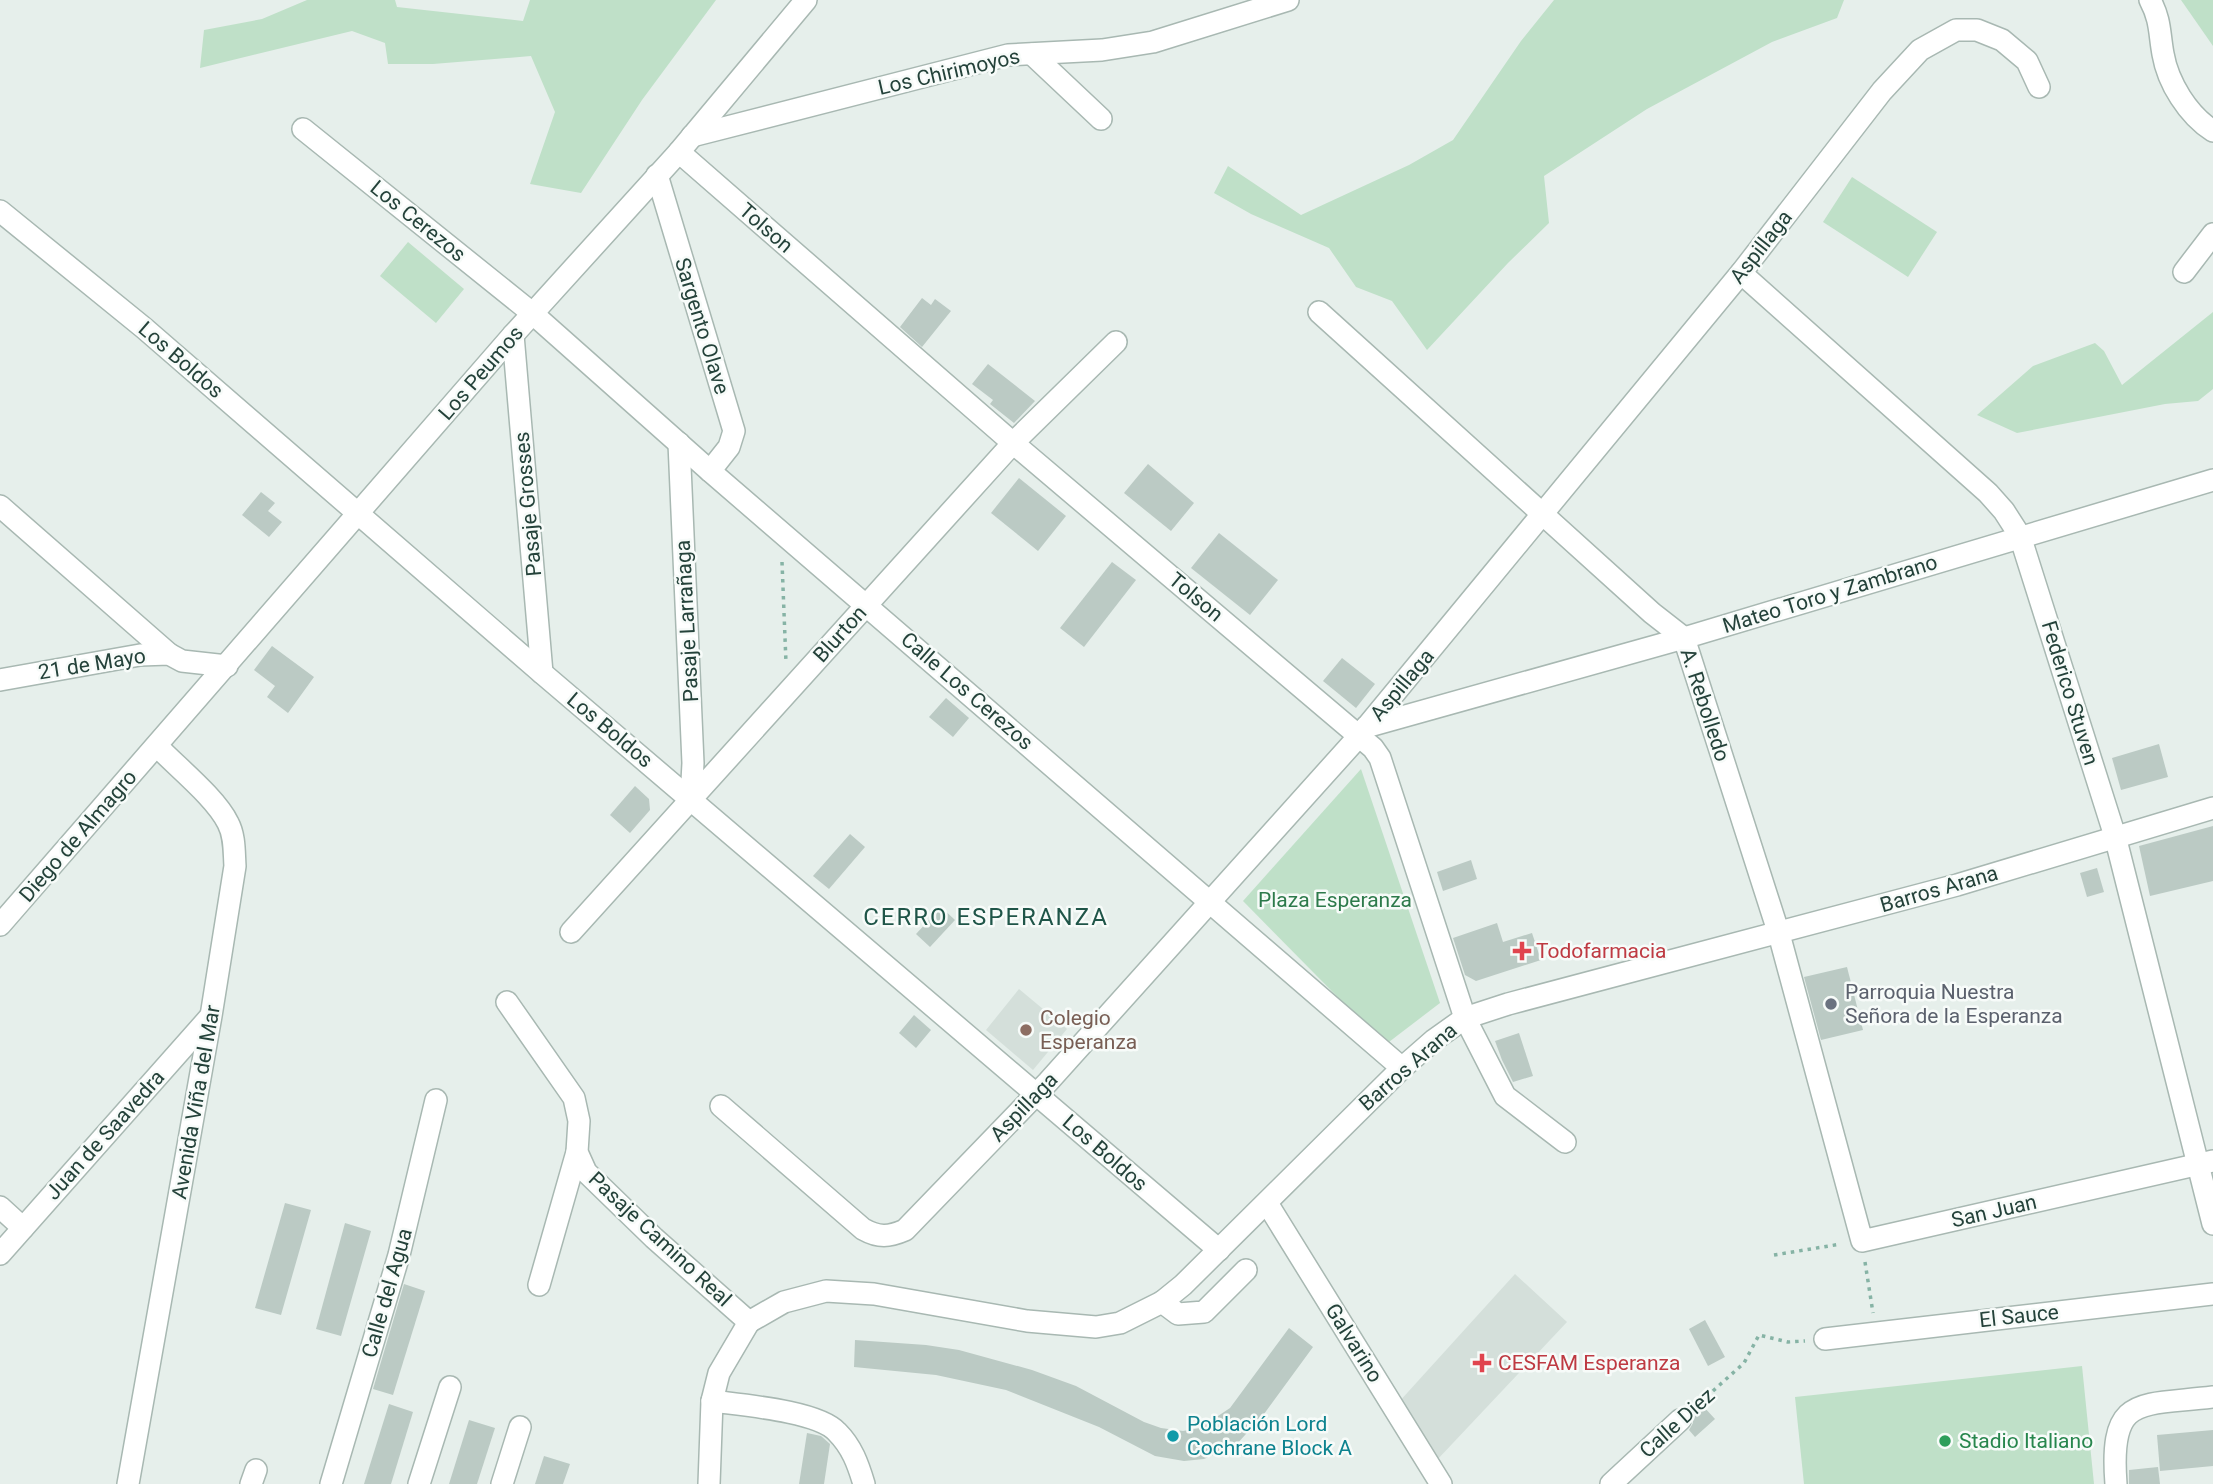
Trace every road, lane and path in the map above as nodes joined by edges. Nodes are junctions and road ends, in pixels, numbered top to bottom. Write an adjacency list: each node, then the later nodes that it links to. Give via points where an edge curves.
1 (806, 0): 9 (street, Los Peumos)
2 (1288, 0): 4 (street, Los Chirimoyos, via 1153,42)
3 (2150, 0): 8 (street, via 2172,81 2202,124)
4 (1032, 54): 6 (street); 9 (street, Los Chirimoyos, via 1008,55)
5 (2039, 86): 14 (street, Aspillaga, via 2027,61 2003,40 1978,30 1956,30 1920,50)
6 (1101, 119)
7 (303, 129): 16 (street, Los Cerezos)
8 (2213, 131)
9 (685, 144): 10 (street, Los Peumos); 20 (street, Tolson)
10 (657, 176): 16 (street, Los Peumos); 21 (street, Sargento Olave, via 733,431 729,447)
11 (0, 211): 25 (street, Los Boldos, via 144,328)
12 (2213, 234): 13 (street)
13 (2183, 272)
14 (1741, 273): 24 (street, Aspillaga); 27 (street, Federico Stuven, via 1988,493)
15 (1319, 312): 24 (street, A. Rebolledo)
16 (532, 313): 17 (street, Los Peumos); 19 (street, Calle Los Cerezos)
17 (513, 335): 25 (street, Los Peumos); 32 (street, Pasaje Grosses)
18 (1116, 342): 20 (street, Blurton)
19 (679, 443): 21 (street, Calle Los Cerezos); 38 (street, Pasaje Larrañaga)
20 (1013, 443): 28 (street, Blurton); 36 (street, Tolson)
21 (710, 471): 26 (street, Calle Los Cerezos)
22 (2213, 480): 27 (street, Mateo Toro y Zambrano)
23 (0, 506): 30 (street)
24 (1544, 513): 29 (street, A. Rebolledo); 36 (street, Aspillaga)
25 (358, 514): 31 (street, Los Peumos); 32 (street, Los Boldos)
26 (781, 532): 28 (street, Calle Los Cerezos); 34 (path)
27 (2020, 536): 29 (street, Mateo Toro y Zambrano); 40 (street, Federico Stuven)
28 (866, 604): 34 (street, Blurton); 41 (street, Calle Los Cerezos)
29 (1684, 638): 36 (street, Mateo Toro y Zambrano); 44 (street, A. Rebolledo)
30 (176, 658): 31 (street, 21 de Mayo); 33 (street, 21 de Mayo, via 140,654); 35 (street)
31 (227, 666): 35 (street, Los Peumos)
32 (542, 673): 38 (street, Los Boldos)
33 (0, 680)
34 (787, 692): 38 (street, Blurton)
35 (200, 696): 37 (street, Los Peumos)
36 (1363, 731): 41 (street, Aspillaga); 47 (street, Tolson, via 1380,758)
37 (157, 746): 42 (street, Diego de Almagro); 46 (street, Avenida Viña del Mar, via 215,805 229,823 234,843 235,866)
38 (691, 799): 43 (street, Blurton); 49 (street, Los Boldos)
39 (2213, 808): 40 (street, Barros Arana)
40 (2115, 836): 44 (street, Barros Arana); 54 (street, Federico Stuven)
41 (1211, 902): 48 (street, Calle Los Cerezos); 49 (street, Aspillaga)
42 (0, 925)
43 (571, 932)
44 (1779, 934): 47 (street, Barros Arana); 59 (street, A. Rebolledo)
45 (508, 1002): 53 (street, Pasaje Camino Real, via 574,1098 579,1121)
46 (211, 1016): 58 (street, Juan de Saavedra); 76 (street, Avenida Viña del Mar)
47 (1465, 1018): 48 (street, Barros Arana); 52 (street, Tolson, via 1505,1096)
48 (1402, 1068): 55 (street, Barros Arana)
49 (1037, 1093): 51 (street, Aspillaga, via 905,1230 885,1237 863,1229); 60 (street, Los Boldos)
50 (436, 1100): 77 (street, Calle del Agua, via 399,1255)
51 (721, 1106)
52 (1565, 1142)
53 (577, 1152): 64 (street, Pasaje Camino Real); 67 (street, Pasaje Camino Real, via 586,1172)
54 (2206, 1163): 57 (street, Federico Stuven); 59 (street, San Juan)
55 (1266, 1202): 60 (street, Barros Arana); 82 (street, Galvarino)
56 (0, 1207): 58 (street)
57 (2213, 1224)
58 (23, 1228): 61 (street, Juan de Saavedra)
59 (1863, 1241): 62 (path); 68 (path)
60 (1219, 1250): 66 (street, Barros Arana)
61 (0, 1254)
62 (1774, 1255)
63 (1246, 1270): 66 (street, via 1204,1312 1178,1314)
64 (539, 1285)
65 (2213, 1294): 68 (street, El Sauce)
66 (1162, 1302): 67 (street, Barros Arana, via 1120,1323 1096,1327 825,1291 784,1303)
67 (749, 1322): 73 (street, via 719,1373)
68 (1875, 1331): 69 (street, El Sauce)
69 (1825, 1339)
70 (1788, 1342): 74 (path, Calle Diez, via 1759,1335 1744,1363)
71 (450, 1387): 78 (street)
72 (2213, 1397): 84 (street, via 2141,1406 2129,1412 2118,1425)
73 (712, 1401): 80 (street); 81 (street, via 801,1415 835,1429 856,1457)
74 (1680, 1420): 83 (street, Calle Diez)
75 (520, 1427): 79 (street)
76 (128, 1484)
77 (331, 1484)
78 (419, 1484)
79 (502, 1484)
80 (709, 1484)
81 (864, 1484)
82 (1441, 1484)
83 (1611, 1484)
84 (2116, 1484)

